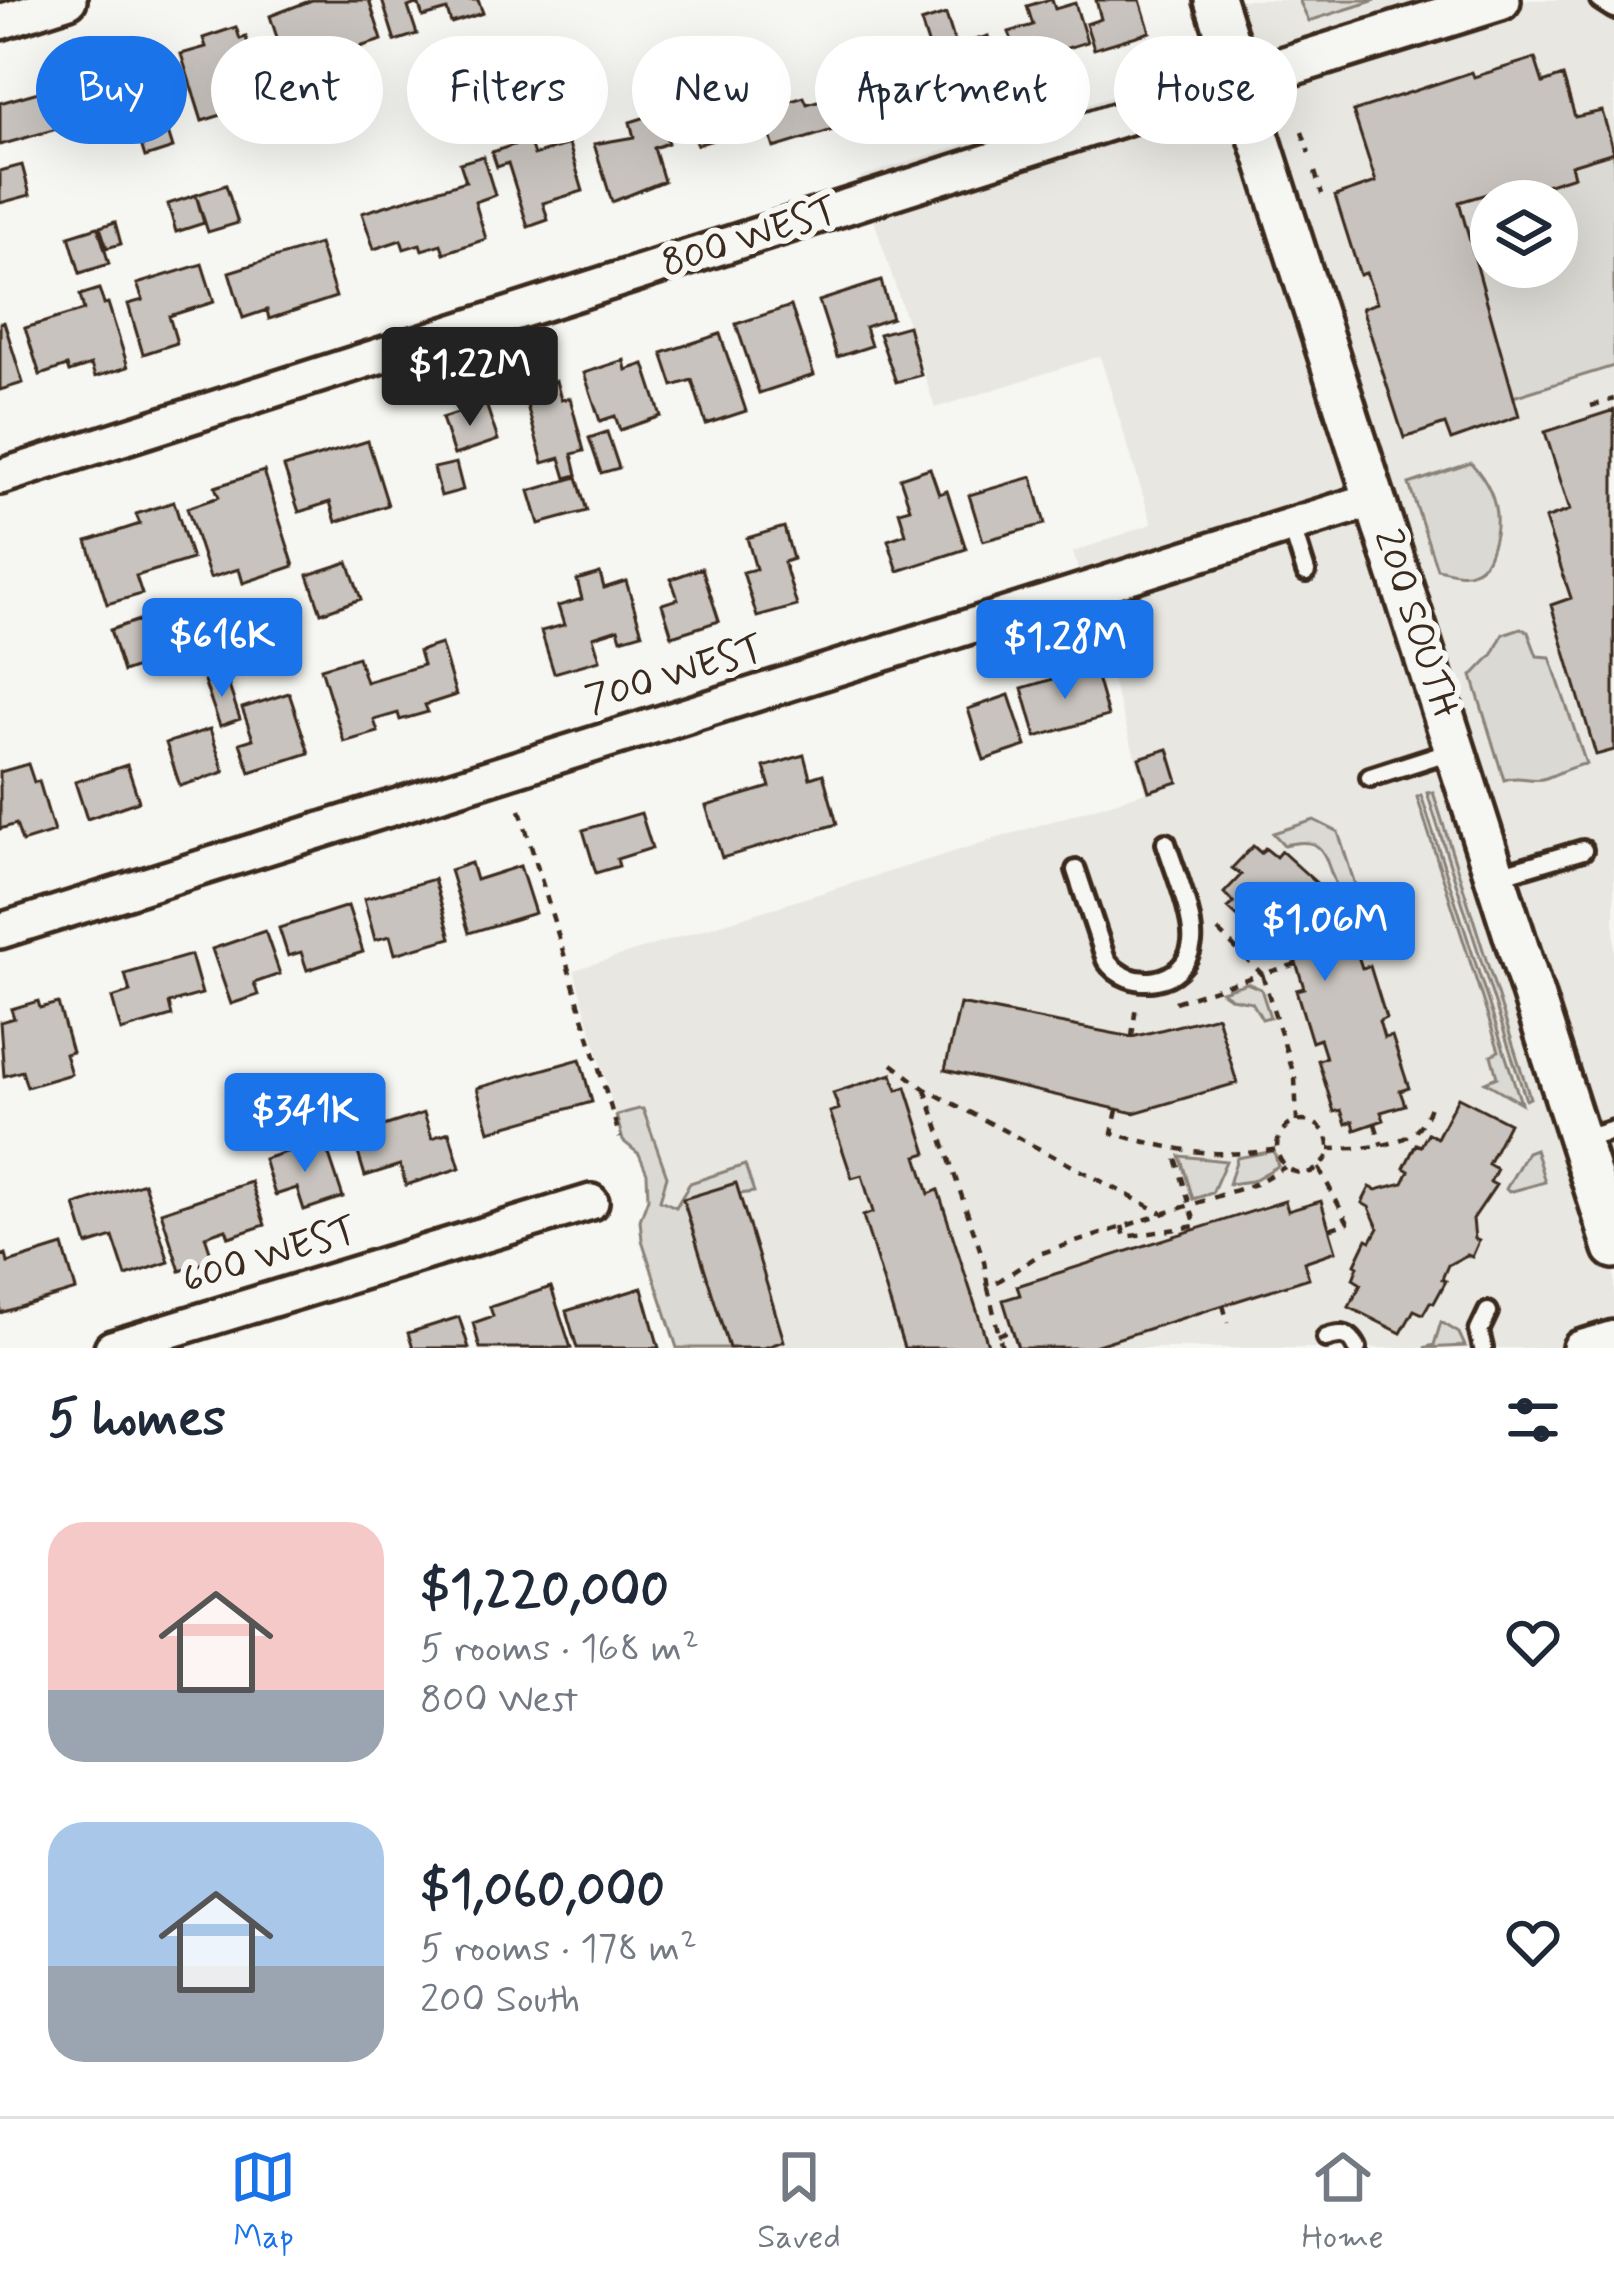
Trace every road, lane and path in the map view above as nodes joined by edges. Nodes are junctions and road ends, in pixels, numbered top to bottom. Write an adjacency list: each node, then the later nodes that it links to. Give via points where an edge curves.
1 (69, 0): 6 (street)
2 (1215, 0): 7 (street, 200 SOUTH)
3 (1500, 0): 8 (street, 800 WEST)
4 (1600, 0): 5 (lane)
5 (1614, 9)
6 (0, 22)
7 (1226, 36)
8 (1297, 63)
9 (1114, 121): 17 (street, 800 WEST)
10 (1302, 132): 12 (path)
11 (1260, 144): 18 (street, 200 SOUTH)
12 (1309, 153)
13 (1315, 172): 14 (path)
14 (1322, 194)
15 (1614, 399): 16 (path)
16 (1591, 406)
17 (0, 477)
18 (1375, 499): 19 (street, 700 WEST); 21 (street, 200 SOUTH)
19 (1291, 524): 20 (lane); 28 (street, 700 WEST)
20 (1306, 572)
21 (1455, 750): 22 (lane); 27 (street, 200 SOUTH)
22 (1370, 777)
23 (520, 810): 42 (path)
24 (1166, 843): 26 (lane, via 1192,943 1179,967 1155,982 1113,970)
25 (1583, 850): 27 (lane)
26 (1076, 870)
27 (1496, 876): 41 (street, 200 SOUTH)
28 (0, 931)
29 (1218, 931): 31 (path)
30 (1296, 964): 31 (path)
31 (1262, 974): 32 (path); 39 (path, via 1295,1078)
32 (1175, 1003)
33 (1136, 1005): 34 (path)
34 (1132, 1037)
35 (892, 1064): 36 (path)
36 (925, 1089): 51 (path); 55 (path)
37 (1431, 1103): 43 (path, via 1421,1127)
38 (1117, 1110): 46 (path, via 1112,1133)
39 (1297, 1122): 44 (path); 45 (path, via 1320,1127)
40 (1375, 1124): 43 (path)
41 (1597, 1135): 54 (street, 200 SOUTH)
42 (620, 1138)
43 (1382, 1146): 45 (path)
44 (1277, 1149): 46 (path, via 1230,1156); 47 (path)
45 (1329, 1149): 48 (path)
46 (1174, 1151): 50 (path)
47 (1285, 1167): 48 (path); 50 (path)
48 (1319, 1168): 53 (path, via 1348,1223)
49 (591, 1202): 63 (street, 600 WEST)
50 (1190, 1205): 51 (path); 52 (path, via 1197,1228 1125,1237)
51 (1162, 1213): 52 (path)
52 (1122, 1226): 55 (path, via 1042,1253)
53 (1329, 1229)
54 (1614, 1248)
55 (988, 1288): 60 (path)
56 (1223, 1305): 58 (path)
57 (1488, 1312): 66 (lane, via 1478,1331)
58 (1228, 1323)
59 (1012, 1330): 60 (path)
60 (998, 1335): 64 (path)
61 (1614, 1337): 67 (street)
62 (1326, 1338): 65 (lane, via 1351,1337)
63 (112, 1348)
64 (1002, 1348)
65 (1358, 1348)
66 (1483, 1348)
67 (1580, 1348)

